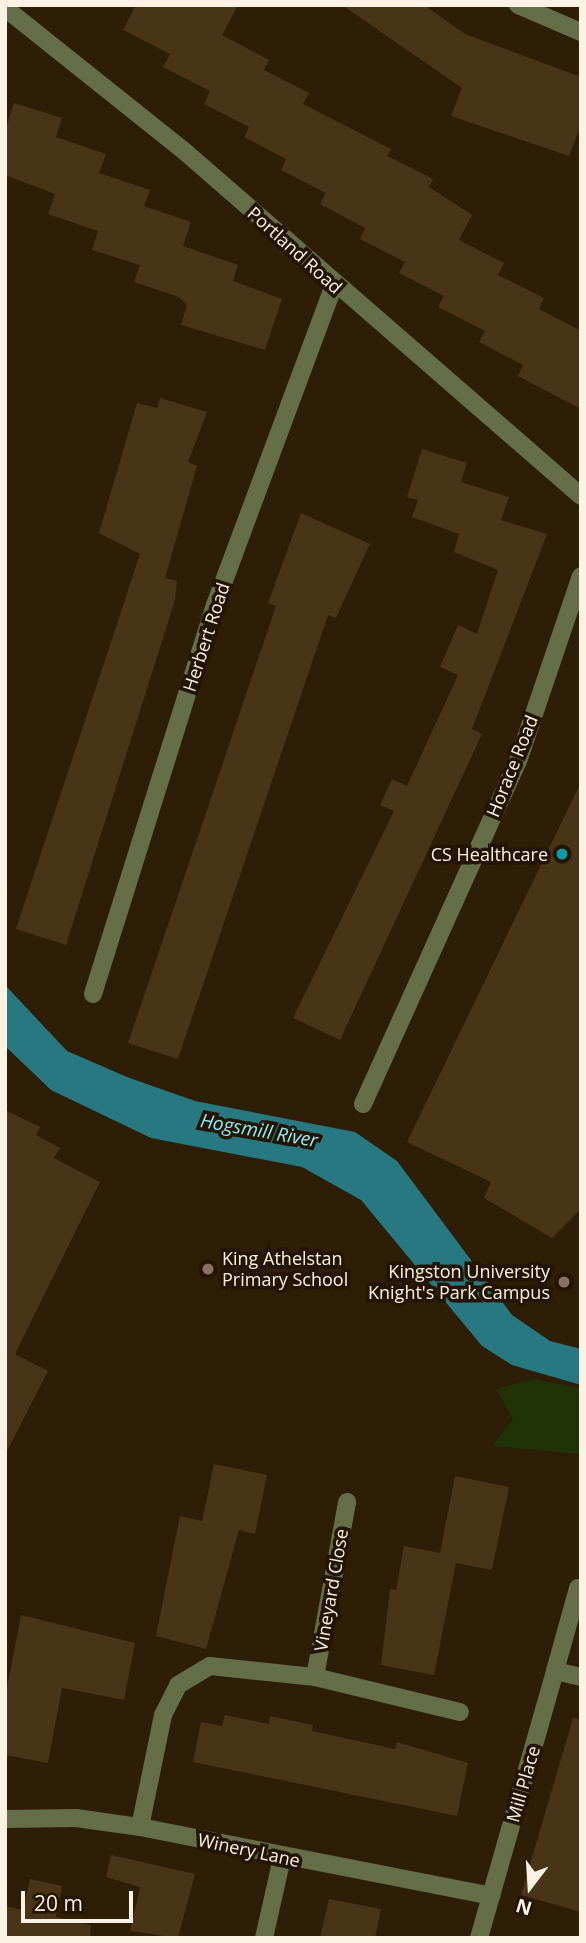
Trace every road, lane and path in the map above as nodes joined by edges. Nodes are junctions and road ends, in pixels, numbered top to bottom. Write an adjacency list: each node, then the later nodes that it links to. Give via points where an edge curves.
1 (518, 5): 3 (street)
2 (5, 8): 4 (street, Portland Road, via 183,150)
3 (581, 32)
4 (334, 285): 5 (street, Portland Road); 7 (street, Herbert Road, via 215,605)
5 (581, 496)
6 (581, 576): 8 (street, Horace Road, via 519,758)
7 (93, 993)
8 (363, 1104)
9 (347, 1502): 12 (street, Vineyard Close)
10 (578, 1588): 11 (street, Mill Place)
11 (555, 1671): 13 (street); 18 (street, Mill Place)
12 (314, 1677): 14 (street); 16 (street, via 210,1666 178,1685 163,1715)
13 (581, 1677)
14 (460, 1712)
15 (5, 1819): 16 (street, Winery Lane, via 76,1818)
16 (140, 1827): 17 (street, Winery Lane)
17 (282, 1858): 18 (street, Winery Lane); 19 (street)
18 (491, 1896): 20 (street, Mill Place)
19 (264, 1938)
20 (479, 1938)

